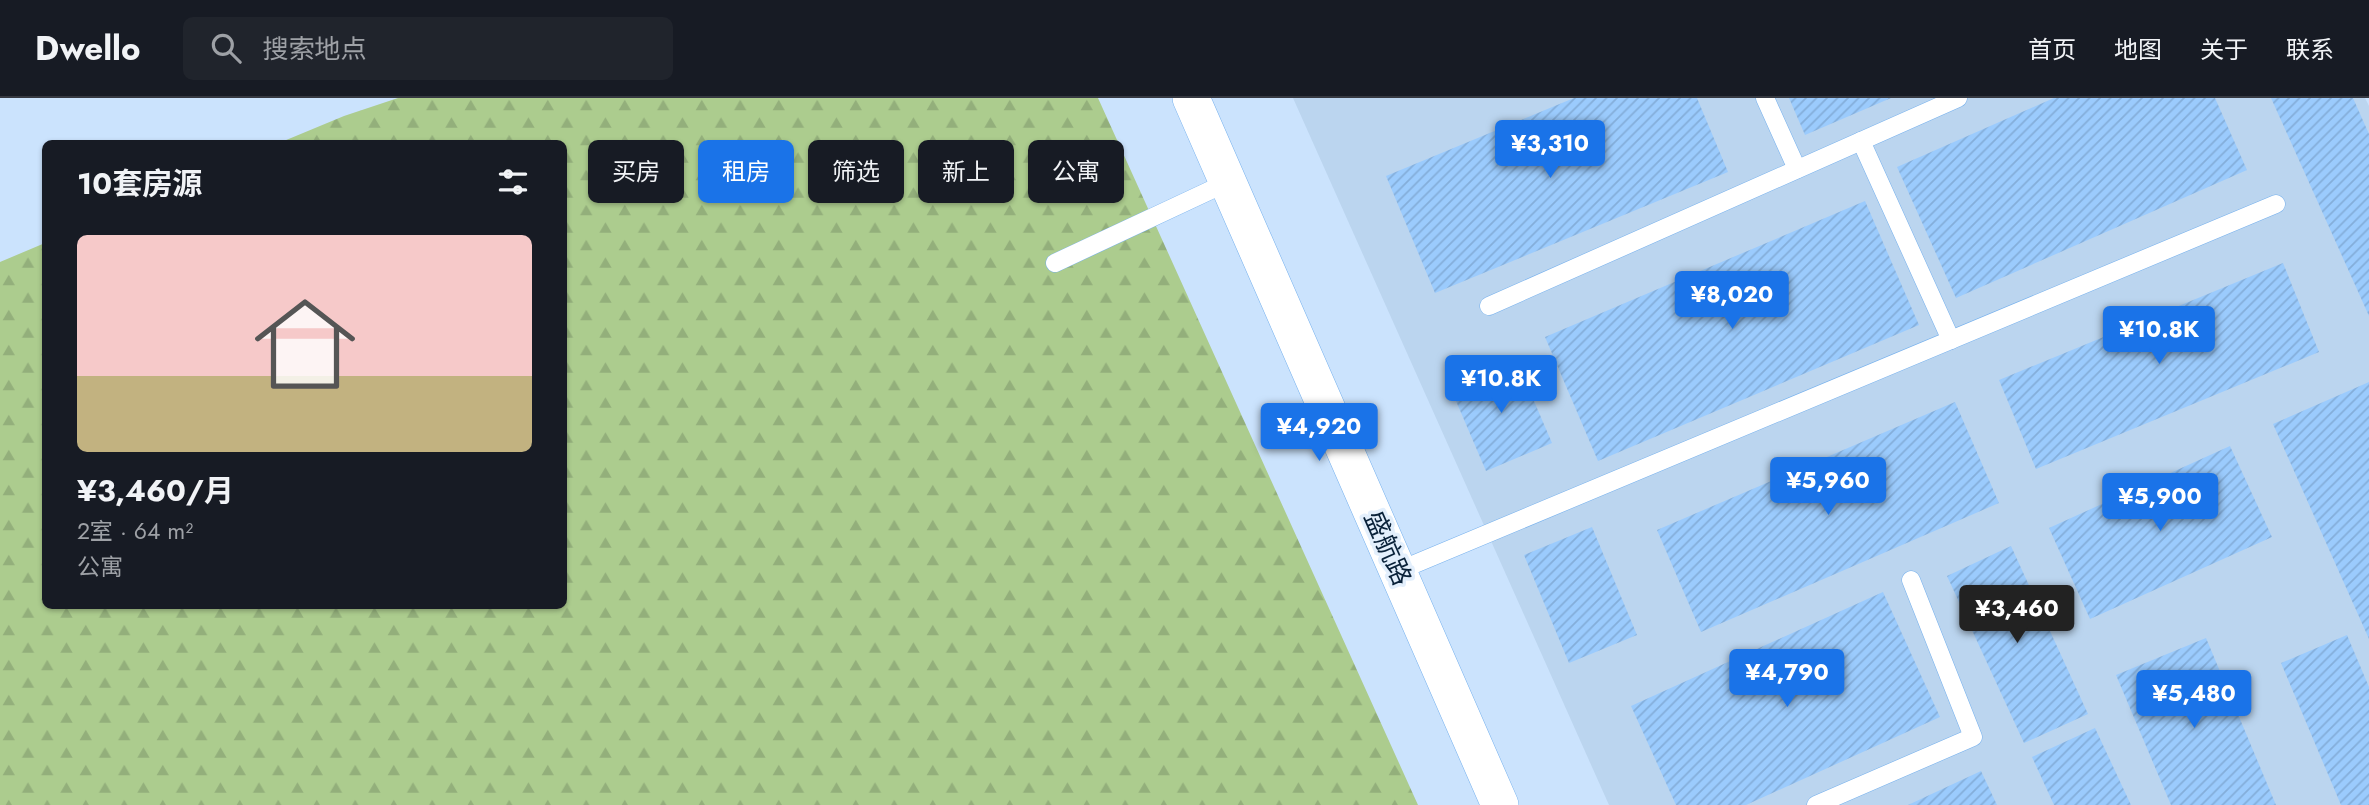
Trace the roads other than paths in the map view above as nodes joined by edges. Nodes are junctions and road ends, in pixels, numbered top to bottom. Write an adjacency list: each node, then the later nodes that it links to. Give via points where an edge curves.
1 (1192, 98): 6 (street, 盛航路)
2 (1765, 98): 5 (lane)
3 (1958, 98): 4 (lane)
4 (1861, 141): 5 (lane); 10 (lane)
5 (1797, 169): 9 (lane)
6 (1228, 181): 8 (lane); 11 (street, 盛航路)
7 (2276, 204): 10 (lane)
8 (1055, 263)
9 (1489, 306)
10 (1951, 340): 11 (lane)
11 (1398, 571): 13 (street, 盛航路)
12 (1911, 580): 14 (lane, via 1973,737)
13 (1500, 805)
14 (1816, 805)

